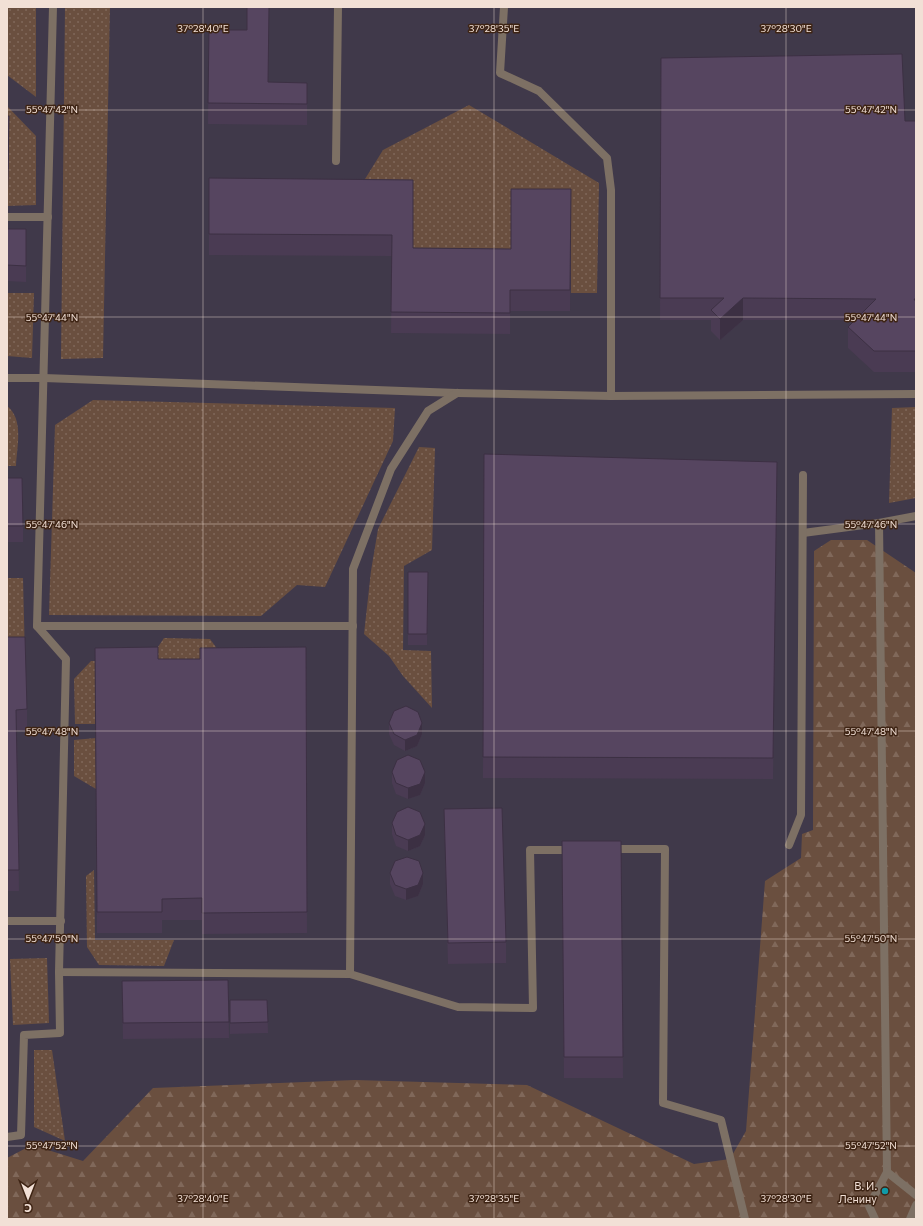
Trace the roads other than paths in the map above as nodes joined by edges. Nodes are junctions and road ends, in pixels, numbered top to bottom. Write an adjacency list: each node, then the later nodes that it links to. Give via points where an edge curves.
1 (53, 7): 6 (lane)
2 (338, 7): 4 (lane)
3 (504, 7): 11 (lane, via 500,73 539,91 606,158 611,190)
4 (336, 161)
5 (7, 217): 6 (lane)
6 (48, 217): 8 (lane)
7 (7, 378): 8 (lane)
8 (44, 378): 9 (lane); 16 (lane)
9 (457, 393): 11 (lane); 17 (lane, via 428,410 391,469 353,569)
10 (916, 394): 11 (lane)
11 (610, 396)
12 (803, 475): 15 (lane)
13 (916, 516): 14 (lane)
14 (879, 523): 15 (lane); 26 (lane)
15 (803, 533): 18 (lane, via 801,815)
16 (37, 626): 17 (lane); 22 (lane, via 66,659)
17 (353, 626): 24 (lane)
18 (789, 845)
19 (578, 850): 24 (lane, via 530,850 533,1008 458,1007)
20 (602, 850): 29 (lane, via 665,849 663,1103 721,1120)
21 (7, 921): 22 (lane)
22 (61, 921): 23 (lane)
23 (59, 972): 24 (lane); 25 (lane, via 60,1032 24,1035 21,1135)
24 (350, 974)
25 (7, 1137)
26 (887, 1172): 27 (lane); 30 (lane, via 869,1206)
27 (916, 1195)
28 (916, 1204): 31 (lane)
29 (745, 1219)
30 (875, 1219)
31 (910, 1219)

